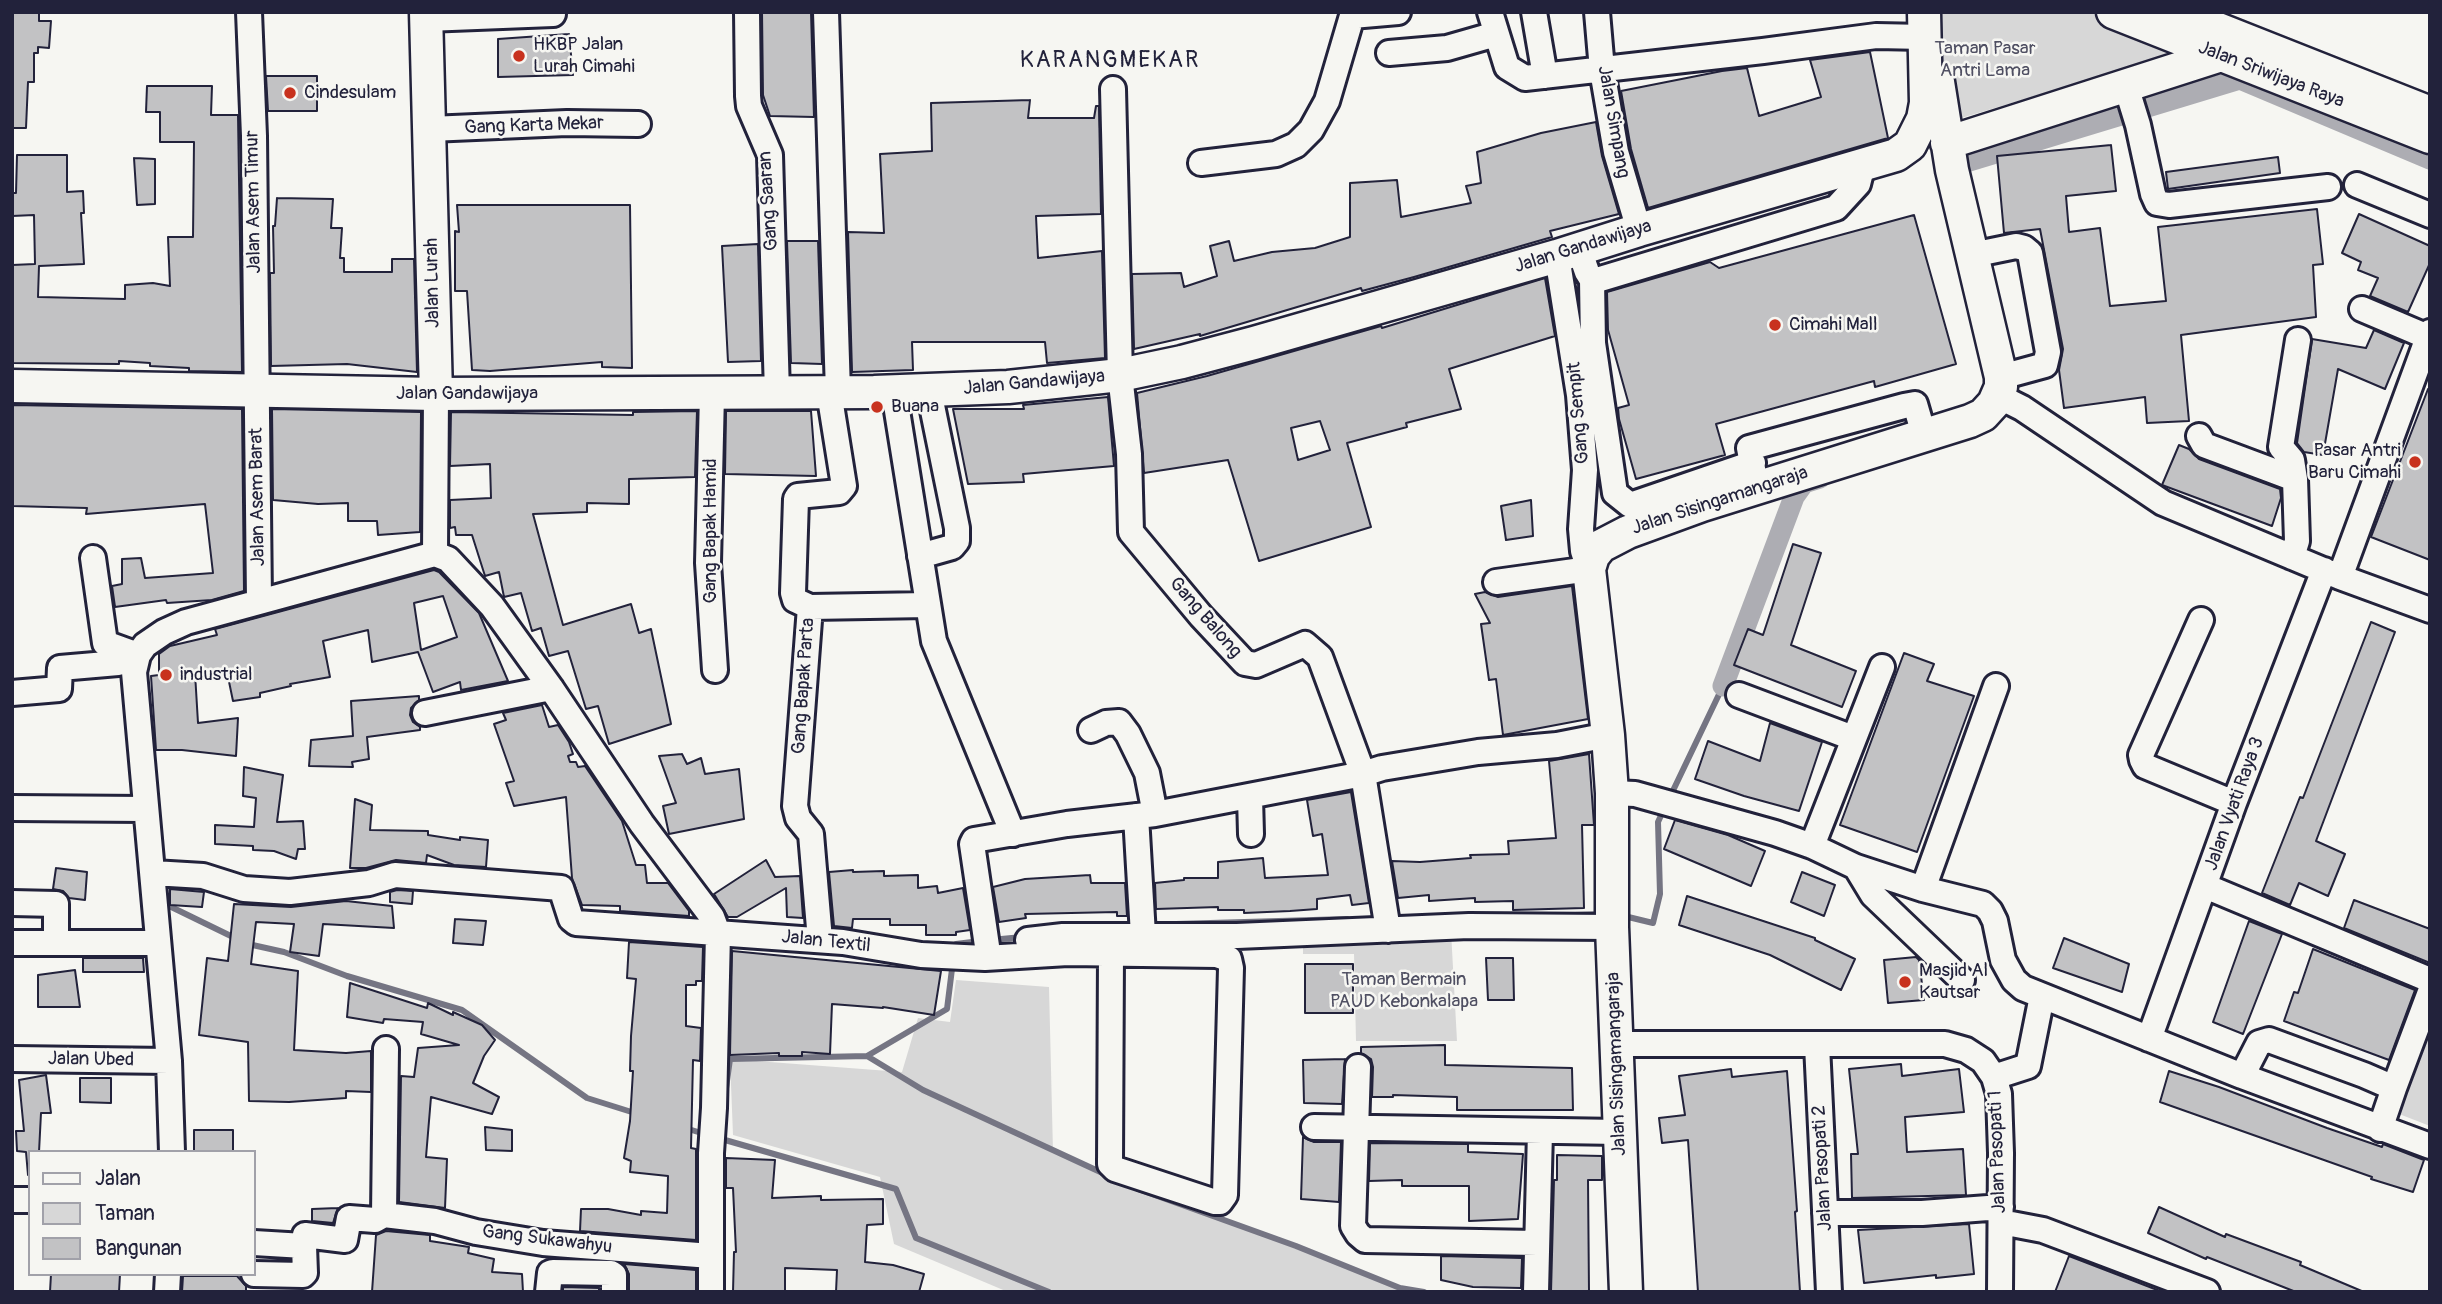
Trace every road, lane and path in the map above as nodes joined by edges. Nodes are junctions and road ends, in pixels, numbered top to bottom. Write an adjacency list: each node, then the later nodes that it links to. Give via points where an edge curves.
1 (249, 12): 42 (street, Jalan Asem Timur)
2 (747, 12): 45 (street, Gang Saaran, via 749,106 770,155)
3 (826, 12): 43 (street)
4 (1398, 12): 10 (street)
5 (1534, 12): 17 (street)
6 (1597, 12): 16 (street, Jalan Simpang)
7 (2113, 12): 15 (main road, Jalan Sriwijaya Raya)
8 (2175, 12): 20 (main road, Jalan Sriwijaya Raya)
9 (553, 14): 11 (street)
10 (1352, 14): 25 (street, via 1327,101 1304,137 1276,154)
11 (426, 15): 22 (main road, Jalan Lurah)
12 (1493, 23): 14 (street, via 1447,48); 17 (street, via 1507,67 1525,78)
13 (1924, 25): 16 (street, via 1876,36); 24 (main road); 26 (main road, Jalan Gandawijaya, via 1926,103 1918,131 1910,145 1896,155)
14 (1389, 53)
15 (2221, 55): 19 (main road); 23 (main road, Jalan Sriwijaya Raya)
16 (1602, 70): 17 (street); 30 (street, Jalan Simpang, via 1616,152)
17 (1545, 76)
18 (1113, 89): 37 (street)
19 (2132, 105): 24 (main road); 28 (street, via 2157,204)
20 (2430, 113)
21 (638, 124): 22 (street, Gang Karta Mekar)
22 (430, 129): 46 (main road, Jalan Lurah)
23 (2430, 137)
24 (1947, 143): 32 (main road)
25 (1201, 163)
26 (1863, 164): 30 (main road, Jalan Gandawijaya); 33 (street, via 1858,184 1836,208)
27 (2357, 185): 29 (street)
28 (2328, 187)
29 (2430, 215)
30 (1639, 230): 31 (main road, Jalan Gandawijaya)
31 (1568, 253): 33 (street); 37 (main road, Jalan Gandawijaya, via 1194,359); 54 (street, Gang Sempit, via 1585,470 1581,529)
32 (1972, 255): 39 (main road); 39 (street, via 2015,246 2030,253 2048,352 2045,365)
33 (1592, 279): 48 (street, via 1593,343 1615,493 1630,505)
34 (2362, 309): 35 (street)
35 (2429, 335): 55 (street, Jalan Vyati Raya 3)
36 (2298, 340): 49 (street, via 2281,447 2292,460)
37 (1120, 375): 40 (main road, Jalan Gandawijaya, via 1052,384); 73 (street, Gang Balong, via 1131,532 1245,663 1256,665 1305,644 1314,650)
38 (12, 386): 42 (main road, Jalan Gandawijaya)
39 (1999, 386): 48 (main road, Jalan Sisingamangaraja, via 1983,415 1924,435); 52 (street, via 2022,408 2163,503)
40 (929, 390): 41 (main road, Jalan Gandawijaya); 51 (street, via 957,541)
41 (894, 391): 43 (main road, Jalan Gandawijaya); 51 (street)
42 (256, 392): 46 (main road, Jalan Gandawijaya); 57 (street, Jalan Asem Barat)
43 (834, 392): 45 (main road, Jalan Gandawijaya); 59 (street, Gang Bapak Parta, via 844,486 839,492 798,496 796,505 793,593 797,603)
44 (712, 393): 45 (main road, Jalan Gandawijaya); 46 (main road, Jalan Gandawijaya); 64 (street, Gang Bapak Hamid, via 708,563)
45 (777, 393)
46 (436, 394): 50 (street, Jalan Lurah)
47 (2199, 436): 49 (street, via 2204,444)
48 (1756, 476): 54 (main road, Jalan Sisingamangaraja, via 1601,546)
49 (2295, 479): 52 (street, via 2297,541)
50 (435, 554): 57 (street); 66 (street, via 449,559 492,606)
51 (920, 556): 58 (street)
52 (2292, 557): 55 (street)
53 (93, 558): 62 (street, via 105,643)
54 (1589, 569): 56 (street); 71 (main road, Jalan Sisingamangaraja)
55 (2332, 573): 60 (street); 76 (street, Jalan Vyati Raya 3)
56 (1496, 582)
57 (259, 601): 62 (street, via 186,622)
58 (928, 605): 59 (street); 80 (street, via 934,642)
59 (810, 607): 92 (street, Gang Bapak Parta, via 795,806 811,834)
60 (2430, 610)
61 (2201, 620): 76 (street, via 2141,755 2145,766)
62 (128, 659): 67 (street, via 60,668 59,689); 78 (street, via 134,672)
63 (1882, 667): 72 (street)
64 (715, 670)
65 (1996, 686): 86 (street)
66 (551, 688): 69 (street); 90 (street, via 642,824 699,897)
67 (12, 693)
68 (1739, 695): 72 (street)
69 (425, 713)
70 (1091, 730): 79 (street, via 1119,722 1128,734 1147,773)
71 (1608, 735): 73 (street, via 1478,752); 74 (main road, Jalan Sisingamangaraja)
72 (1853, 738): 82 (street)
73 (1363, 774): 75 (street); 89 (street)
74 (1624, 793): 82 (street, via 1677,804); 88 (main road, Jalan Sisingamangaraja)
75 (1250, 797): 79 (street); 81 (street)
76 (2234, 803): 85 (street, Jalan Vyati Raya 3)
77 (12, 808): 78 (street)
78 (145, 809): 84 (street)
79 (1145, 815): 80 (street); 91 (street)
80 (1013, 834): 96 (street, via 972,844)
81 (1251, 834)
82 (1812, 846): 83 (street)
83 (1856, 867): 86 (street); 99 (street, via 1873,895)
84 (153, 873): 90 (street, Jalan Textil, via 203,876 244,889 290,892 369,883 395,875 561,888 576,923); 95 (street)
85 (2204, 886): 100 (street); 103 (street, Jalan Vyati Raya 3)
86 (1923, 889): 102 (street, via 1983,905 1990,911 2003,960 2014,980)
87 (12, 903): 94 (street, via 57,904)
88 (1612, 916): 89 (street); 104 (main road, Jalan Sisingamangaraja)
89 (1388, 930): 91 (street)
90 (718, 933): 92 (street, Jalan Textil); 126 (street)
91 (1143, 935): 96 (street, via 1063,936)
92 (820, 940): 97 (street, Jalan Textil)
93 (12, 943): 94 (street)
94 (56, 943): 95 (street)
95 (158, 943): 108 (street)
96 (987, 946): 97 (street)
97 (934, 954): 98 (street, via 985,958)
98 (1111, 954): 98 (street, via 1229,959 1225,1195 1220,1202 1110,1164)
99 (1962, 980)
100 (2430, 980)
101 (2430, 992): 112 (street)
102 (2042, 996): 103 (street); 111 (street, via 2028,1066)
103 (2149, 1039): 110 (street)
104 (1616, 1044): 105 (street, Jalan Pasopati 1); 117 (main road, Jalan Sisingamangaraja)
105 (1817, 1045): 111 (street, Jalan Pasopati 1, via 1945,1044 1983,1061); 120 (street, Jalan Pasopati 2)
106 (386, 1049): 122 (street)
107 (12, 1059): 108 (street, Jalan Ubed)
108 (169, 1061): 119 (street)
109 (1358, 1067): 114 (street)
110 (2242, 1076): 112 (street, via 2259,1043 2269,1040); 115 (street)
111 (1994, 1077): 121 (street, Jalan Pasopati 1, via 1999,1094)
112 (2394, 1088): 115 (street)
113 (1314, 1127): 114 (street)
114 (1357, 1127): 116 (street); 123 (street, via 1353,1226 1365,1240)
115 (2380, 1129): 118 (street)
116 (1540, 1131): 117 (street); 123 (street)
117 (1619, 1132): 132 (main road, Jalan Sisingamangaraja)
118 (2430, 1146)
119 (172, 1150)
120 (1825, 1213): 121 (street); 133 (street, Jalan Pasopati 2)
121 (2001, 1214): 134 (street, Jalan Pasopati 1); 135 (street)
122 (384, 1215): 125 (street, Gang Sukawahyu, via 375,1220 349,1218 345,1240 305,1235); 126 (street, Gang Sukawahyu, via 543,1243)
123 (1537, 1242): 131 (street)
124 (256, 1243): 125 (street)
125 (304, 1246): 127 (street, via 303,1275)
126 (711, 1256): 130 (street)
127 (256, 1274)
128 (548, 1292): 129 (street, via 553,1272 611,1273)
129 (614, 1292)
130 (711, 1292)
131 (1536, 1292)
132 (1626, 1292)
133 (1829, 1292)
134 (2000, 1292)
135 (2207, 1292)

